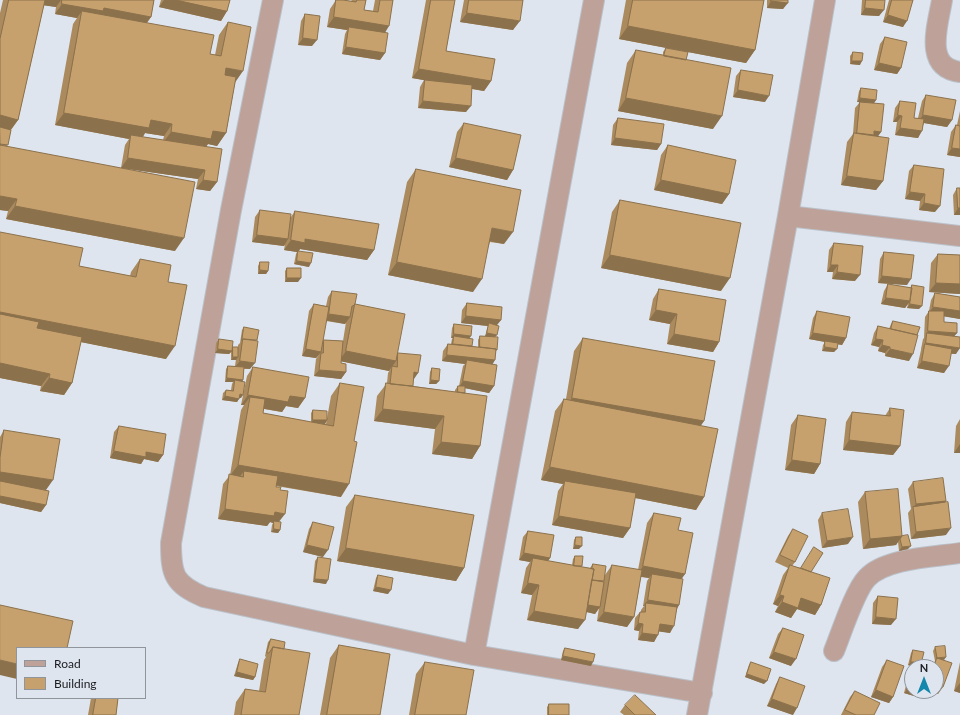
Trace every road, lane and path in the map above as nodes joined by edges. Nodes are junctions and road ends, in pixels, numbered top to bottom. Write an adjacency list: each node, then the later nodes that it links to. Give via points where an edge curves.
1 (273, 0): 10 (street, via 231,210 171,544 171,562 176,579 187,590 204,597)
2 (594, 0): 10 (street)
3 (825, 0): 6 (street)
4 (942, 0): 5 (street, via 935,51 939,60 946,66)
5 (960, 72)
6 (788, 216): 7 (street); 11 (street)
7 (960, 236)
8 (960, 553): 9 (street, via 892,564 873,572 861,586)
9 (834, 651)
10 (474, 655): 11 (street)
11 (702, 693): 12 (street)
12 (697, 715)

